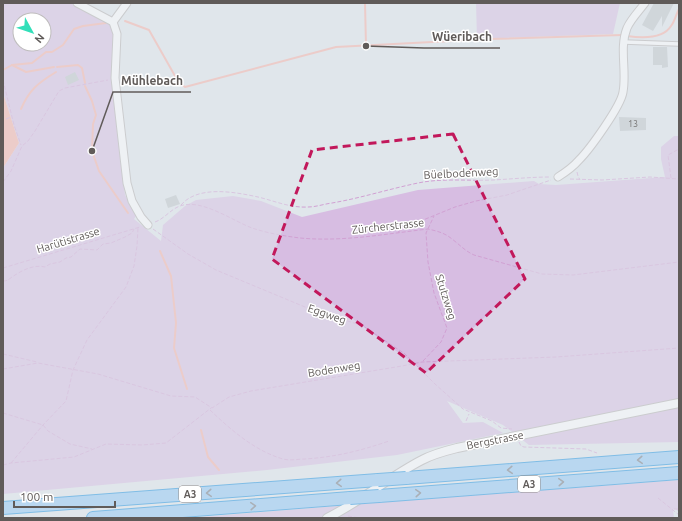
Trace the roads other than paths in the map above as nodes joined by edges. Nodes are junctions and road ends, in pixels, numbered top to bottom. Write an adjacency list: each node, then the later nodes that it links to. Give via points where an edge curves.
1 (77, 3): 4 (street)
2 (127, 3): 4 (street)
3 (644, 3): 5 (street, via 628,27)
4 (113, 22): 8 (street, via 117,34 115,78 129,193 137,211)
5 (624, 42): 6 (lane); 7 (street, via 624,82 621,99 585,154)
6 (679, 44)
7 (558, 177)
8 (148, 225)
9 (679, 403): 14 (street, Bergstrasse, via 516,432 439,453 406,469)
10 (679, 457): 12 (highway, A3, one-way to 12, bridge)
11 (679, 473): 13 (highway, A3, one-way to 11, bridge)
12 (3, 508)
13 (93, 518)
14 (327, 518)

